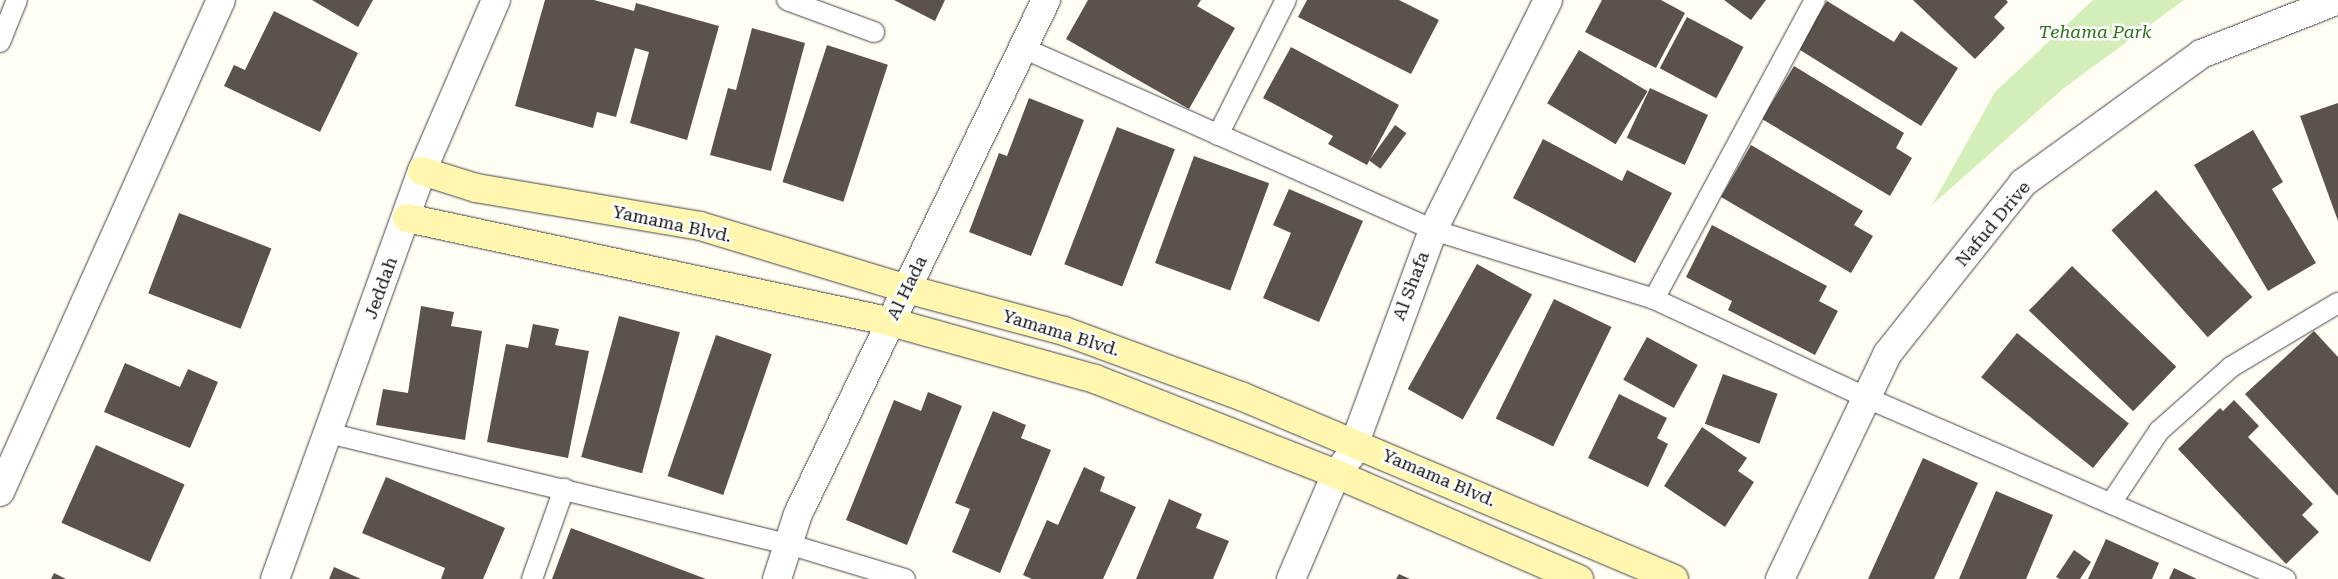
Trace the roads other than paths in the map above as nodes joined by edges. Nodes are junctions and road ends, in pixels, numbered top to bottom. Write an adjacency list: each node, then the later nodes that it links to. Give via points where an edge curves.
1 (17, 0): 11 (lane)
2 (221, 0): 26 (street)
3 (496, 0): 14 (street, Jeddah)
4 (787, 0): 10 (lane)
5 (1046, 0): 12 (street, Al Hada)
6 (1286, 0): 13 (lane)
7 (1548, 0): 16 (street, Al Shafa)
8 (1815, 0): 18 (lane)
9 (2338, 0): 21 (street, Nafud Drive, via 2201,54 2023,183 1888,353)
10 (874, 32)
11 (0, 42)
12 (1023, 48): 13 (lane); 17 (street, Al Hada)
13 (1218, 135): 16 (lane)
14 (422, 171): 15 (street, Jeddah); 17 (main road, Yamama Blvd., via 476,188 700,226)
15 (407, 218): 20 (main road, Yamama Blvd.); 22 (street, Jeddah)
16 (1433, 230): 18 (lane); 23 (street, Al Shafa)
17 (907, 289): 20 (street, Al Hada); 23 (main road, Yamama Blvd., via 1064,331)
18 (1654, 299): 21 (lane)
19 (2338, 303): 27 (lane, via 2224,374 2159,431)
20 (891, 322): 24 (main road, Yamama Blvd., via 1095,379); 28 (street, Al Hada, via 798,514)
21 (1867, 398): 27 (lane); 36 (street, Nafud Drive)
22 (328, 433): 25 (lane); 29 (street, Jeddah)
23 (1352, 441): 24 (street, Al Shafa, via 1350,456); 35 (main road, Yamama Blvd.)
24 (1336, 474): 33 (street, Al Shafa); 34 (main road, Yamama Blvd.)
25 (564, 490): 28 (lane); 30 (lane)
26 (0, 492)
27 (2110, 504): 37 (lane)
28 (788, 544): 31 (street, Al Hada); 32 (lane)
29 (275, 579)
30 (532, 579)
31 (777, 579)
32 (905, 579)
33 (1291, 579)
34 (1579, 579)
35 (1674, 579)
36 (1780, 579)
37 (2286, 579)

